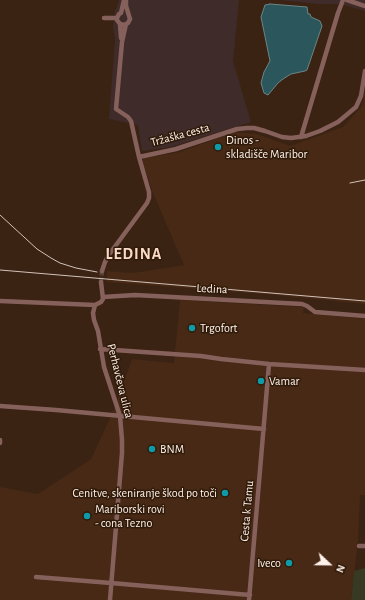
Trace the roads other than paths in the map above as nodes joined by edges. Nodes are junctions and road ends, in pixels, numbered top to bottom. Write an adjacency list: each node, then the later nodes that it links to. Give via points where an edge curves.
1 (125, 0): 5 (street); 6 (street)
2 (343, 0): 13 (street)
3 (346, 0): 4 (street)
4 (365, 6)
5 (121, 13): 6 (street); 8 (street)
6 (128, 14): 10 (street, via 130,19)
7 (104, 18): 8 (street)
8 (117, 18): 9 (street)
9 (120, 24): 10 (street); 11 (street)
10 (126, 24): 11 (street)
11 (122, 42): 14 (street, Tržaška cesta, via 116,109 131,121)
12 (365, 71): 13 (street, Tržaška cesta, via 361,96 356,107 328,127)
13 (301, 137): 14 (street, Tržaška cesta, via 291,138 247,128)
14 (139, 157): 15 (street, via 148,201 108,256)
15 (102, 271)
16 (101, 282): 17 (street)
17 (103, 297): 19 (street); 20 (street, Ledina, via 135,295 302,304 312,311)
18 (0, 301): 19 (street)
19 (95, 305): 21 (street, Perhavčeva ulica, via 93,313)
20 (365, 316)
21 (100, 349): 22 (street); 25 (street, Perhavčeva ulica)
22 (269, 364): 23 (street); 26 (street, Cesta k Tamu)
23 (365, 370)
24 (0, 406): 25 (street)
25 (120, 416): 26 (street); 30 (street, Perhavčeva ulica, via 122,453)
26 (264, 429): 31 (street, Cesta k Tamu)
27 (359, 546): 28 (street)
28 (365, 546)
29 (36, 577): 30 (street)
30 (111, 583): 31 (street, Cesta k Tamu); 32 (street, Perhavčeva ulica)
31 (250, 598)
32 (110, 600)

